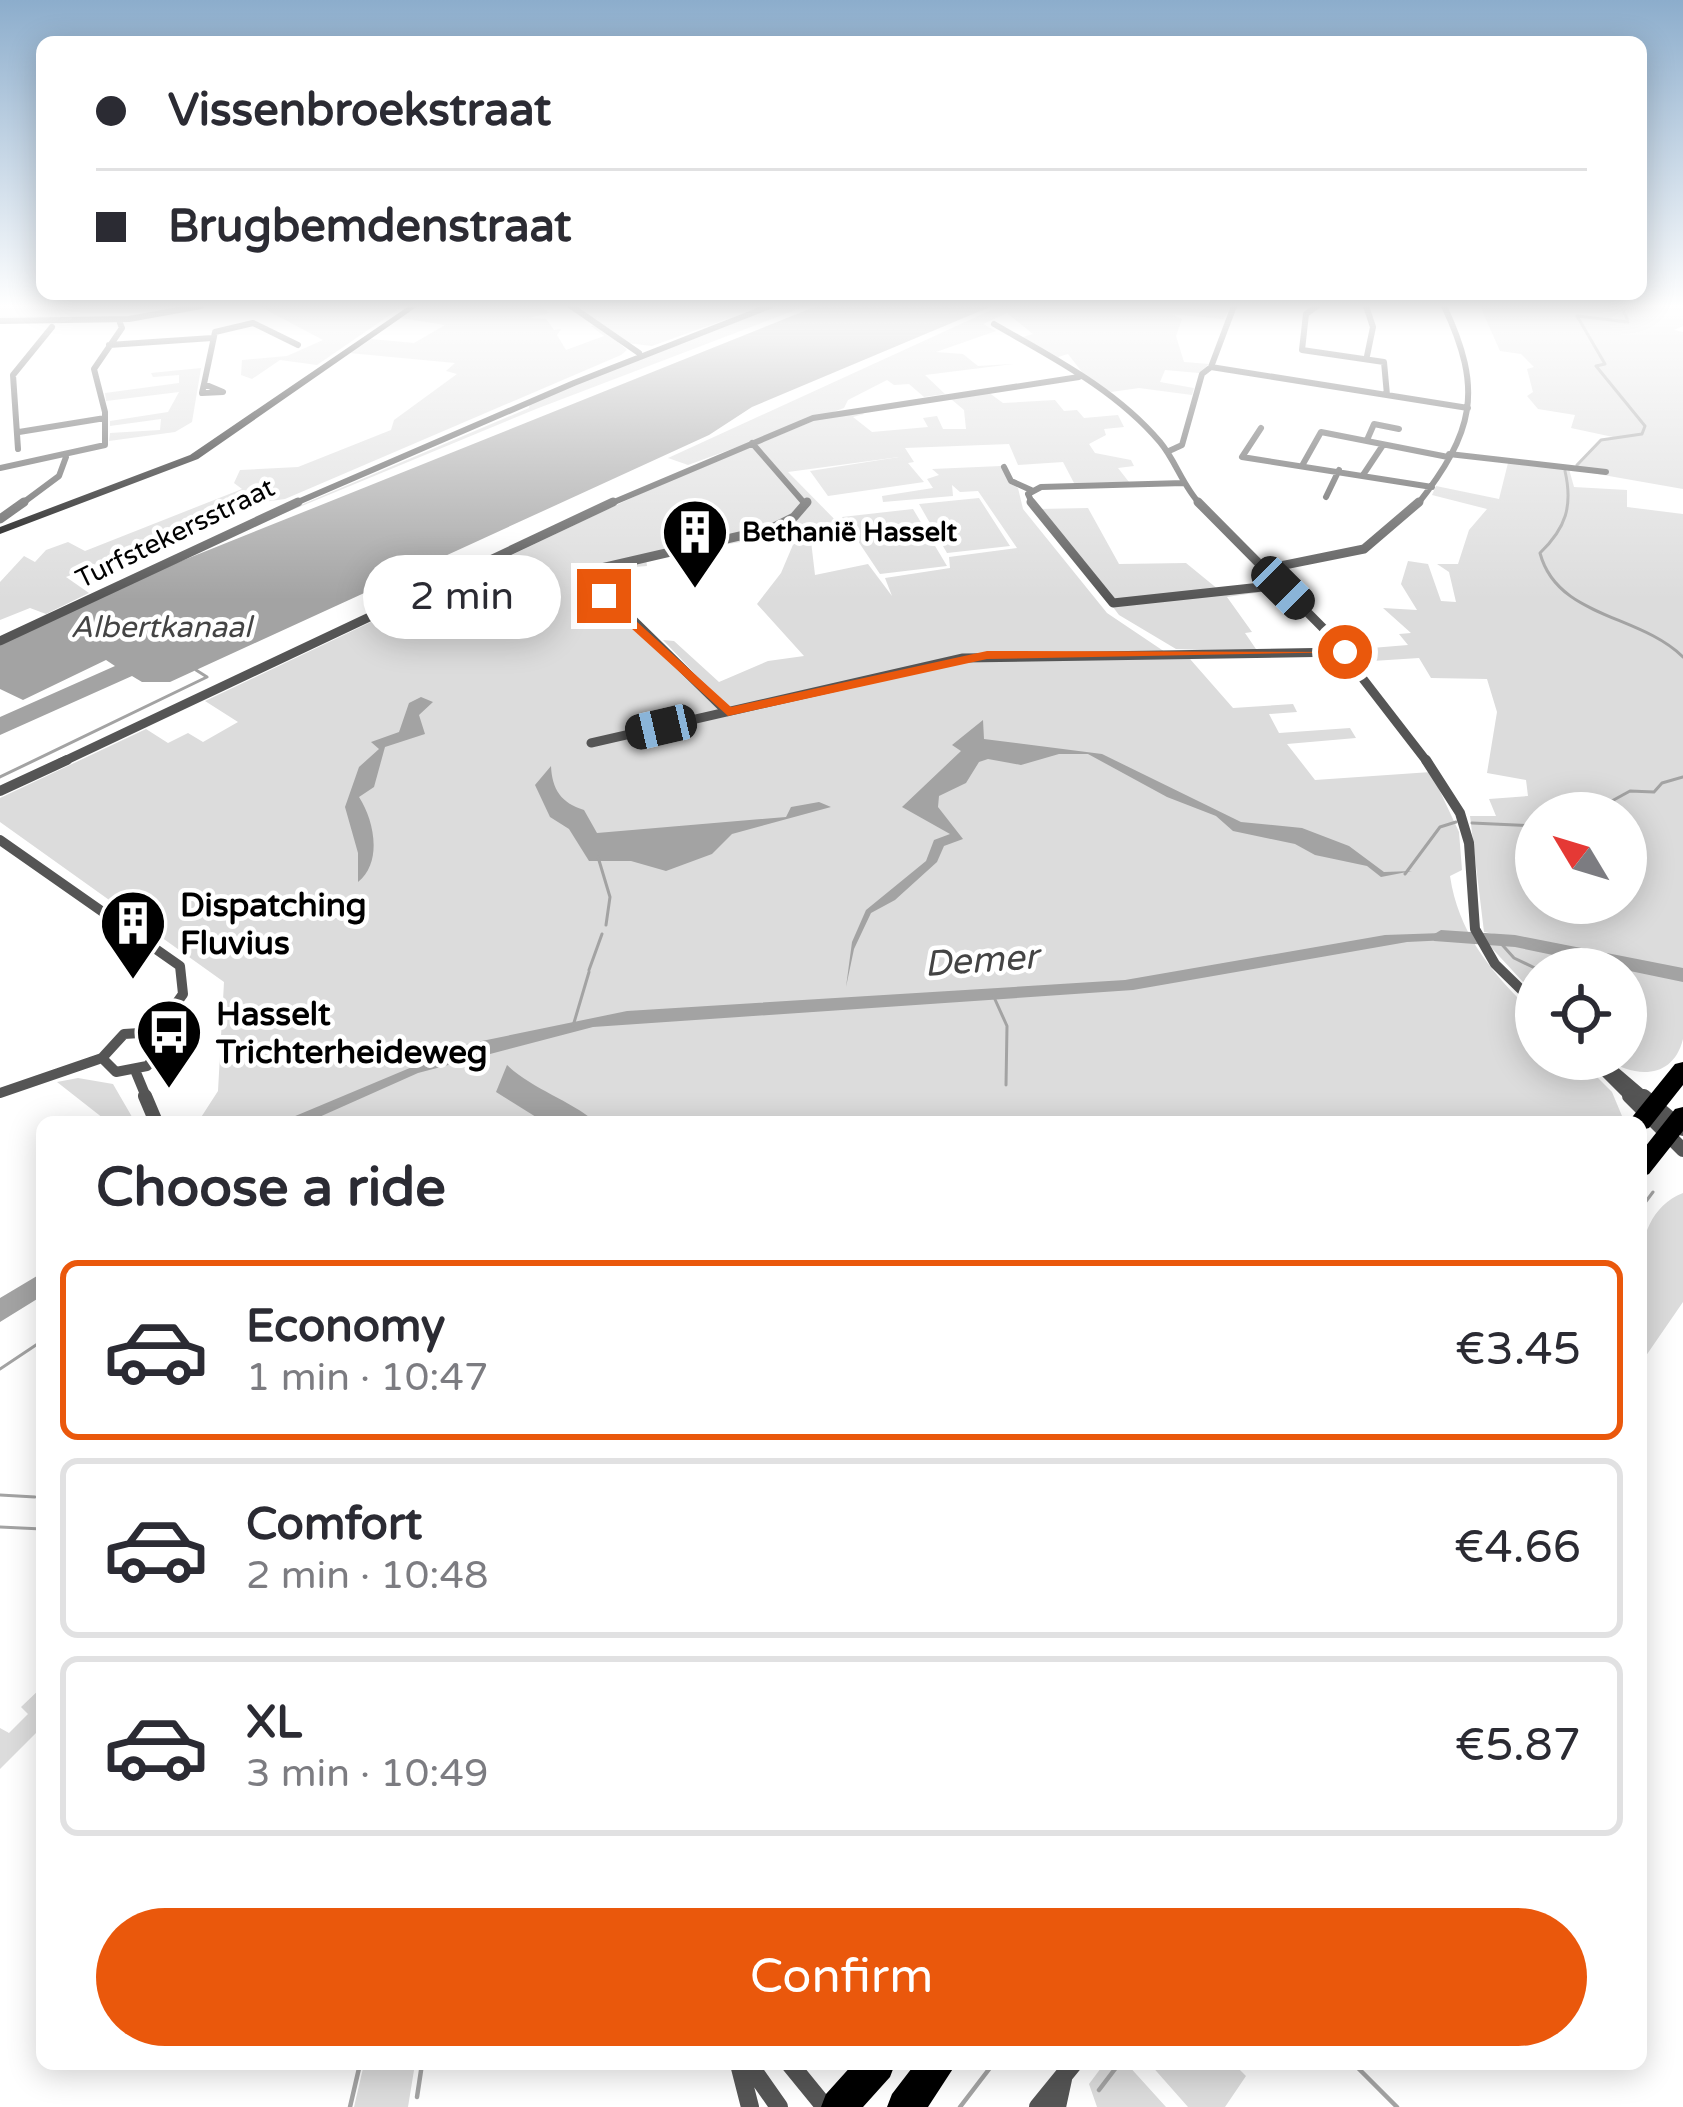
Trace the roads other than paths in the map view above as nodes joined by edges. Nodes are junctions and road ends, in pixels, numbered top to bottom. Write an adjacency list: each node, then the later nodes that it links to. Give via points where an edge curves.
1 (16, 404): 16 (street)
2 (102, 404): 11 (street)
3 (270, 404): 35 (main road, via 194,457)
4 (517, 404): 38 (street, Turfstekersstraat, via 332,482)
5 (893, 404): 18 (street, via 834,413)
6 (1121, 404): 21 (street)
7 (1193, 404): 21 (street, via 1182,445)
8 (1445, 404): 10 (street)
9 (1469, 404): 10 (street)
10 (1468, 408): 22 (street)
11 (105, 418): 16 (street); 23 (street, via 102,448)
12 (1360, 422): 13 (street)
13 (1374, 424): 15 (street); 17 (street)
14 (1261, 428): 24 (street, via 1242,457)
15 (1399, 429)
16 (19, 432): 20 (street)
17 (1367, 440): 19 (street); 24 (street, via 1321,432)
18 (752, 443): 40 (street, via 808,502 803,511 754,533 592,568 584,578); 42 (street)
19 (1383, 445): 22 (street); 29 (street)
20 (18, 449)
21 (1169, 451): 30 (street)
22 (1449, 455): 28 (street); 31 (street)
23 (66, 457): 26 (street); 34 (street, via 59,476)
24 (1303, 464): 27 (street)
25 (1004, 467): 32 (street, via 1011,481)
26 (0, 468)
27 (1339, 470): 29 (street); 33 (street)
28 (1606, 472)
29 (1363, 475): 31 (street)
30 (1184, 483): 32 (street); 36 (street)
31 (1432, 487): 36 (street, via 1367,548)
32 (1031, 490): 37 (street, via 1036,512 1113,603)
33 (1326, 497)
34 (0, 519)
35 (0, 531)
36 (1265, 569): 37 (street)
37 (1280, 585): 39 (street)
38 (0, 641)
39 (1345, 652): 40 (street, via 987,655); 44 (street, via 1460,813 1475,929)
40 (728, 712): 41 (street)
41 (591, 743)
42 (0, 791)
43 (0, 840): 45 (street, via 179,966 180,1004)
44 (1515, 981)
45 (156, 1033): 46 (street, via 114,1033); 47 (street, via 162,1052)
46 (102, 1058): 47 (street, via 116,1072); 50 (street)
47 (136, 1070): 52 (street)
48 (1683, 1070): 51 (highway)
49 (1615, 1080): 51 (street)
50 (0, 1093)
51 (1648, 1114): 53 (street)
52 (154, 1116)
53 (1678, 1130): 54 (highway)
54 (1647, 1162)
55 (741, 2070): 59 (street)
56 (753, 2070): 60 (street)
57 (795, 2070): 61 (street)
58 (872, 2070): 62 (highway)
59 (750, 2107)
60 (779, 2107)
61 (825, 2107)
62 (839, 2107)

